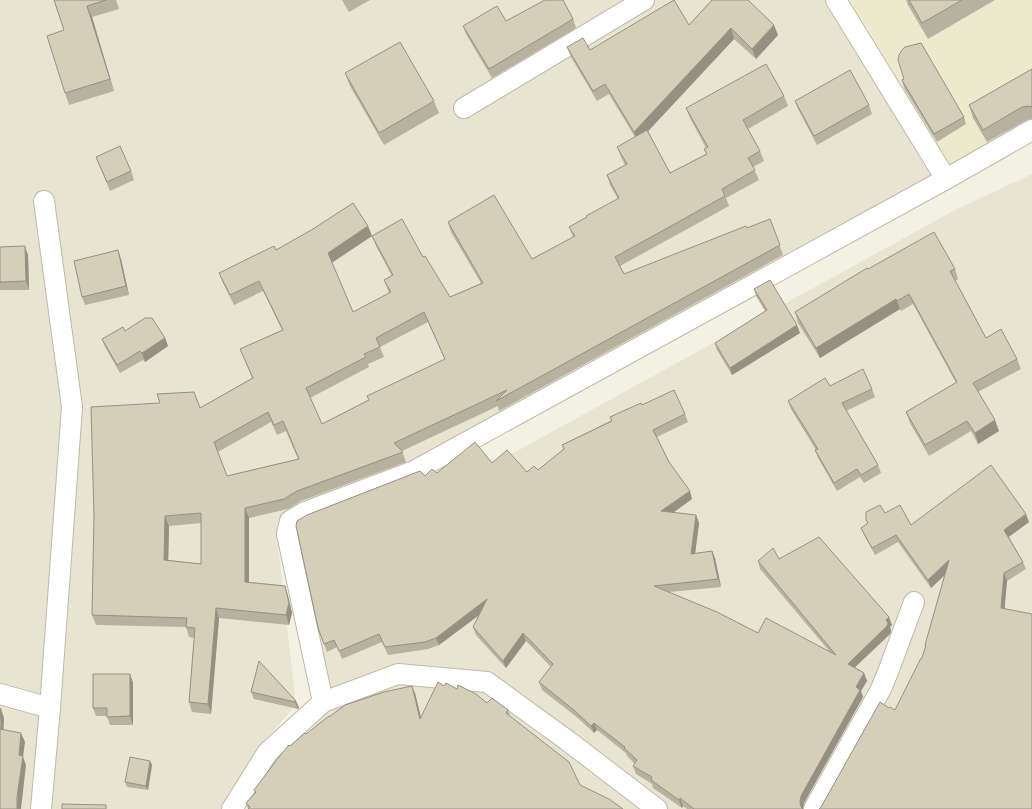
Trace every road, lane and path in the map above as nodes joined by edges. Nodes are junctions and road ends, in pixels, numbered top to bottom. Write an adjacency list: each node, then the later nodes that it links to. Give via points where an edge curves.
1 (644, 0): 3 (street)
2 (836, 0): 5 (street)
3 (464, 108)
4 (1032, 130): 5 (street)
5 (946, 179): 9 (street, via 414,472 305,512 290,521 287,534)
6 (44, 200): 10 (street, via 72,407)
7 (914, 602): 14 (street, via 881,689)
8 (0, 694): 10 (street)
9 (323, 702): 12 (street, via 267,753); 13 (street, via 398,674 487,682 568,740)
10 (50, 708): 11 (street)
11 (41, 809)
12 (232, 809)
13 (656, 809)
14 (814, 809)

